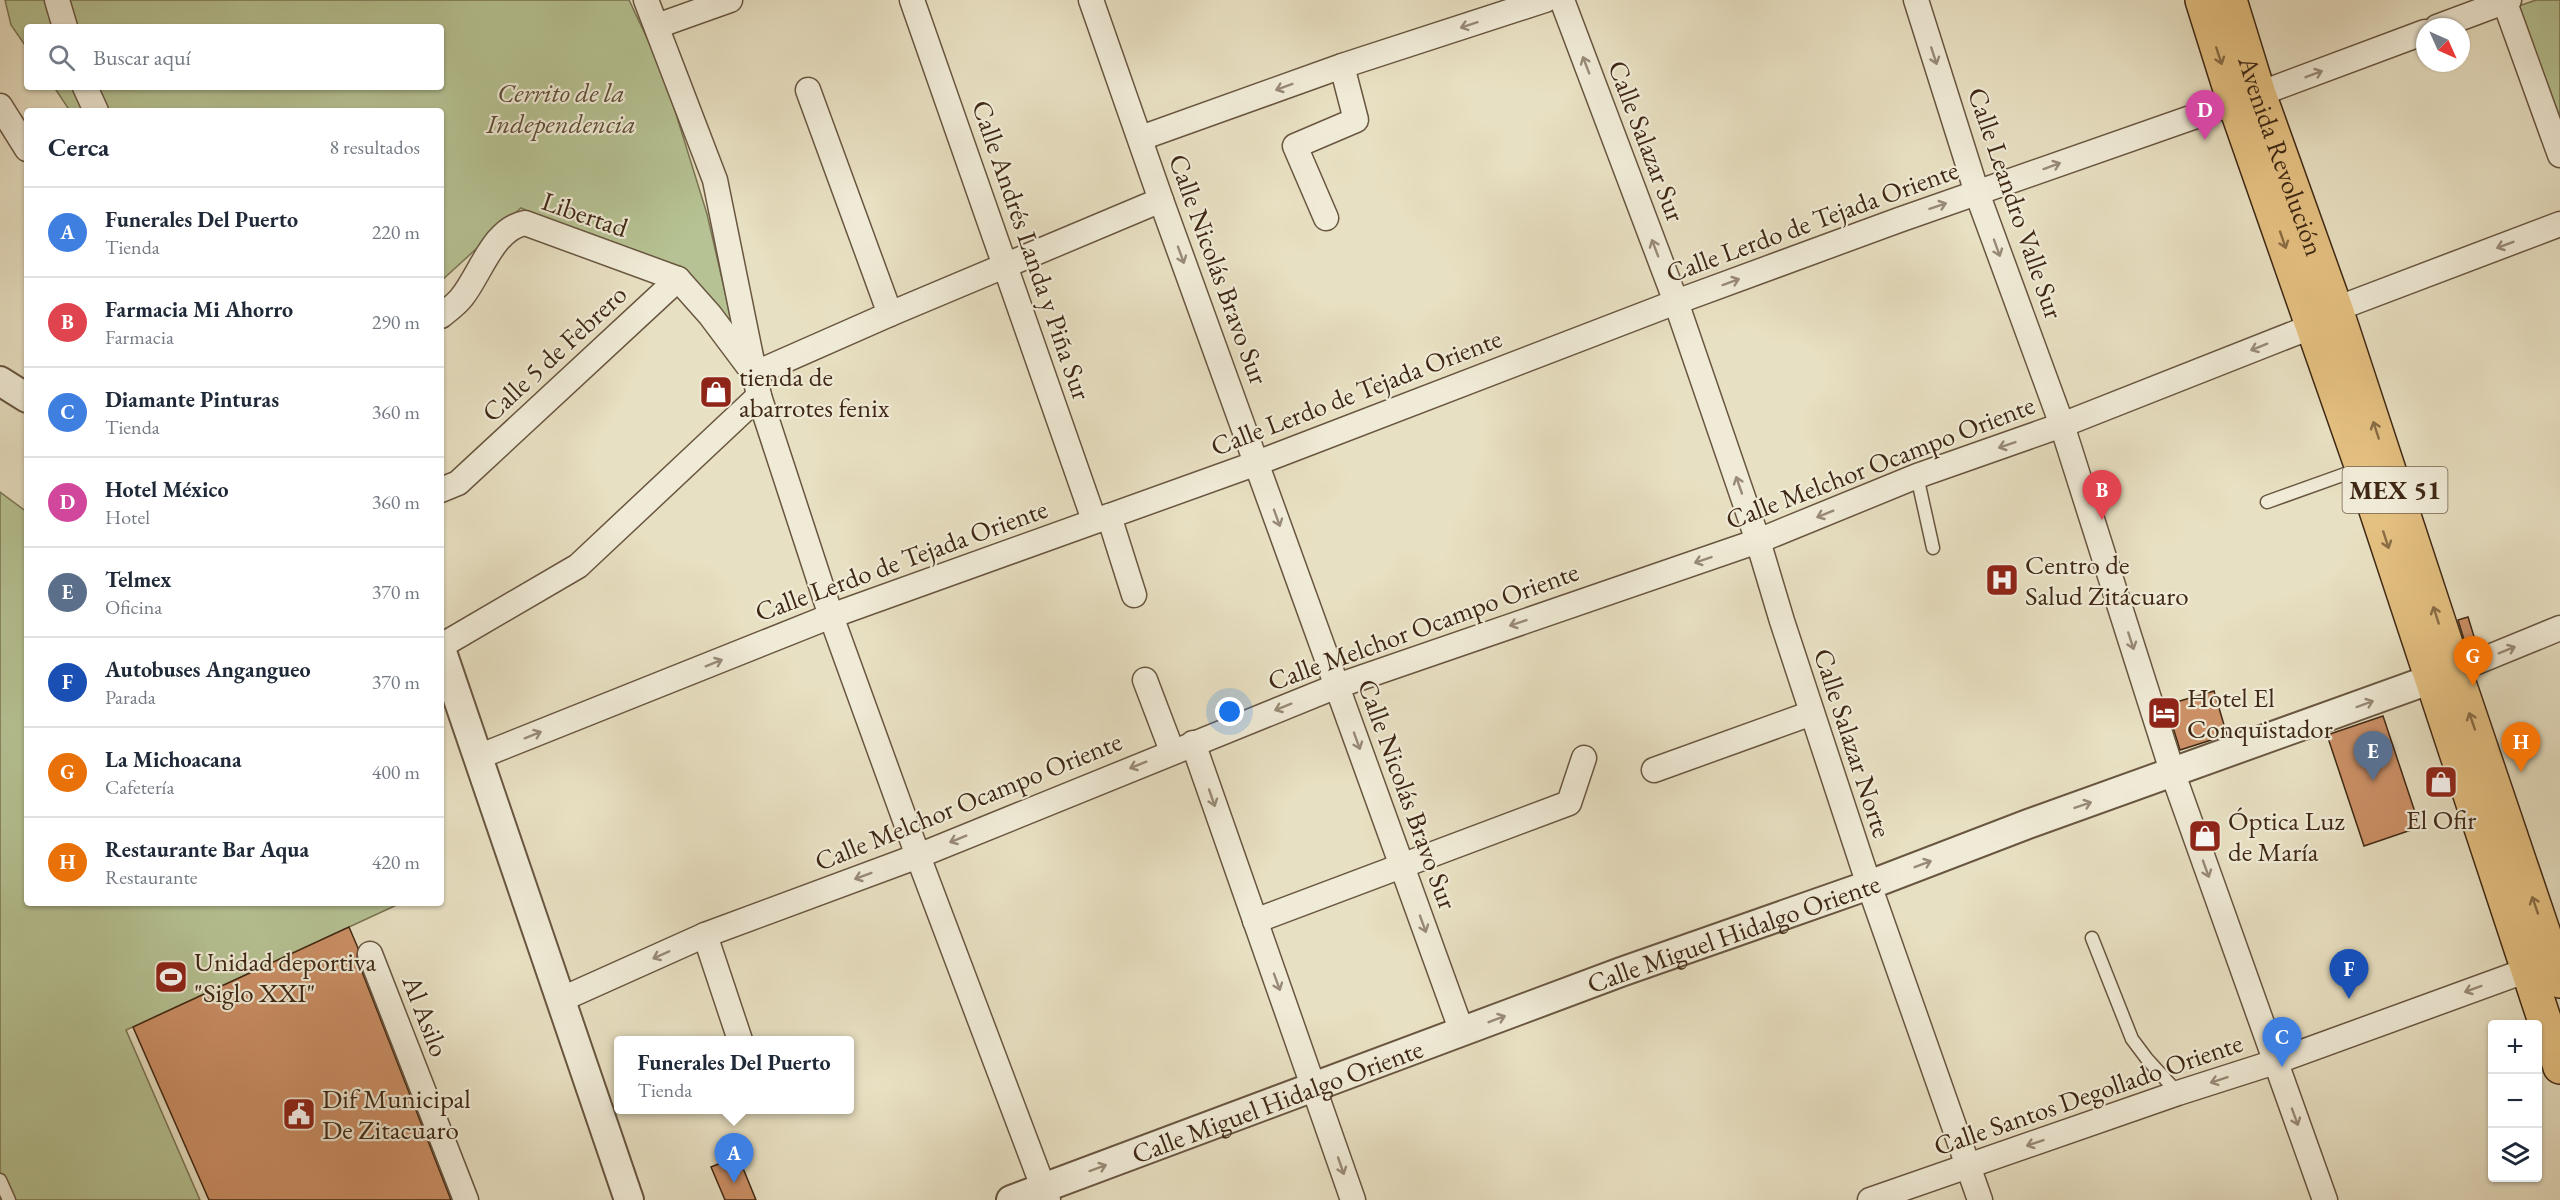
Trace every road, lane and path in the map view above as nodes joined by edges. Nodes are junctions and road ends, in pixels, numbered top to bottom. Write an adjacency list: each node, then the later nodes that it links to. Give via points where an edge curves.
1 (57, 0): 13 (street)
2 (646, 0): 14 (street)
3 (730, 0): 14 (street)
4 (912, 0): 29 (street, Calle Andrés Landa y Piña Sur)
5 (1091, 0): 22 (street, Calle Nicolás Bravo Sur)
6 (1545, 0): 16 (street, one-way to 16)
7 (1562, 0): 31 (street, Calle Salazar Sur, one-way to 7)
8 (1916, 0): 25 (street, Calle Leandro Valle Sur, one-way to 25)
9 (2202, 0): 19 (main road, Avenida Revolución / MEX 51, one-way to 19)
10 (2230, 0): 19 (main road, Avenida Revolución / MEX 51)
11 (2506, 0): 12 (street); 24 (street)
12 (2461, 18)
13 (64, 24)
14 (657, 26): 36 (street, via 715,180)
15 (2416, 35): 19 (street, Calle Lerdo de Tejada Oriente, one-way to 15)
16 (1342, 66): 22 (street, one-way to 22); 27 (street, via 1356,120 1295,146)
17 (86, 90): 21 (street)
18 (808, 90): 33 (street)
19 (2247, 98): 25 (street, Calle Lerdo de Tejada Oriente, one-way to 19); 34 (main road, Avenida Revolución / MEX 51)
20 (0, 106): 23 (street)
21 (95, 108)
22 (1141, 138): 26 (street, Calle Nicolás Bravo Sur)
23 (24, 144)
24 (2560, 155)
25 (1977, 193): 31 (street, Calle Lerdo de Tejada Oriente, one-way to 25); 38 (street, Calle Leandro Valle Sur, one-way to 38)
26 (1161, 200): 29 (street); 39 (street, Calle Nicolás Bravo Sur, one-way to 39)
27 (1326, 218)
28 (2560, 224): 34 (street, Calle Melchor Ocampo Oriente, one-way to 34)
29 (1006, 265): 33 (street); 44 (street, Calle Andrés Landa y Piña Sur)
30 (678, 279): 32 (street, Libertad, via 525,222 513,225 503,234 461,298); 36 (street, via 710,315); 42 (street, Calle 5 de Febrero, via 458,483)
31 (1676, 302): 39 (street, Calle Lerdo de Tejada Oriente); 45 (street, Calle Salazar Sur, one-way to 31)
32 (444, 313)
33 (890, 314): 36 (street)
34 (2325, 317): 38 (street, Calle Melchor Ocampo Oriente, one-way to 38); 40 (main road, MEX 51); 52 (main road, MEX 51, one-way to 34)
35 (0, 381): 37 (street)
36 (757, 385): 48 (street); 50 (street, via 578,566)
37 (24, 396)
38 (2062, 425): 41 (street, Calle Melchor Ocampo Oriente, one-way to 41); 60 (street, Calle Leandro Valle Sur, one-way to 60)
39 (1257, 463): 44 (street, Calle Lerdo de Tejada Oriente); 54 (street, Calle Nicolás Bravo Sur, one-way to 54)
40 (2362, 468): 43 (lane); 52 (main road, MEX 51, one-way to 52)
41 (1917, 476): 45 (street, Calle Melchor Ocampo Oriente, one-way to 45); 46 (lane)
42 (444, 489)
43 (2267, 502)
44 (1102, 518): 47 (street, Calle Andrés Landa y Piña Sur); 48 (street, Calle Lerdo de Tejada Oriente)
45 (1758, 541): 54 (street, Calle Melchor Ocampo Oriente, one-way to 54); 55 (street, Calle Salazar Norte)
46 (1932, 548)
47 (1134, 595)
48 (831, 616): 57 (street, Calle Lerdo de Tejada Oriente, one-way to 48); 61 (street)
49 (2560, 628): 52 (street, one-way to 49)
50 (444, 646)
51 (444, 657): 57 (street)
52 (2443, 675): 60 (street, Calle Miguel Hidalgo Oriente, one-way to 52); 68 (main road, MEX 51)
53 (1145, 680): 56 (street)
54 (1337, 686): 56 (street, Calle Melchor Ocampo Oriente, one-way to 56); 62 (street, Calle Nicolás Bravo Sur, one-way to 62)
55 (1812, 713): 59 (street); 63 (street, Calle Salazar Norte)
56 (1182, 747): 61 (street, Calle Melchor Ocampo Oriente, one-way to 61); 64 (street, one-way to 64)
57 (478, 757): 69 (street)
58 (1584, 758): 62 (street, via 1569,804)
59 (1654, 770)
60 (2173, 774): 63 (street, Calle Miguel Hidalgo Oriente, one-way to 60); 72 (street, Calle Leandro Valle Sur, one-way to 72)
61 (918, 856): 65 (street, Calle Melchor Ocampo Oriente, one-way to 65); 78 (street)
62 (1402, 866): 64 (street); 70 (street, Calle Nicolás Bravo Sur, one-way to 70)
63 (1869, 885): 70 (street, Calle Miguel Hidalgo Oriente, one-way to 63); 76 (street, Calle Salazar Norte)
64 (1255, 921): 74 (street, one-way to 74)
65 (705, 935): 69 (street, Calle Melchor Ocampo Oriente, one-way to 69); 71 (street)
66 (2092, 938): 75 (lane, via 2132,1039)
67 (370, 954): 80 (street, Al Asilo)
68 (2550, 967): 72 (street, Calle Santos Degollado Oriente, one-way to 72); 73 (main road, MEX 51)
69 (560, 1000): 81 (street)
70 (1462, 1032): 74 (street, Calle Miguel Hidalgo Oriente)
71 (738, 1036)
72 (2275, 1062): 75 (street, Calle Santos Degollado Oriente, one-way to 75); 86 (street, Calle Leandro Valle Sur, one-way to 86)
73 (2560, 1067)
74 (1314, 1088): 78 (street, Calle Miguel Hidalgo Oriente, one-way to 74); 83 (street, one-way to 83)
75 (2178, 1093): 76 (street, Calle Santos Degollado Oriente, one-way to 76)
76 (1969, 1166): 84 (street, Calle Santos Degollado Oriente); 85 (street, Calle Salazar Norte)
77 (0, 1180): 79 (lane)
78 (1045, 1194): 82 (street, Calle Miguel Hidalgo Oriente)
79 (9, 1200)
80 (466, 1200)
81 (629, 1200)
82 (1011, 1200)
83 (1353, 1200)
84 (1870, 1200)
85 (1980, 1200)
86 (2325, 1200)

